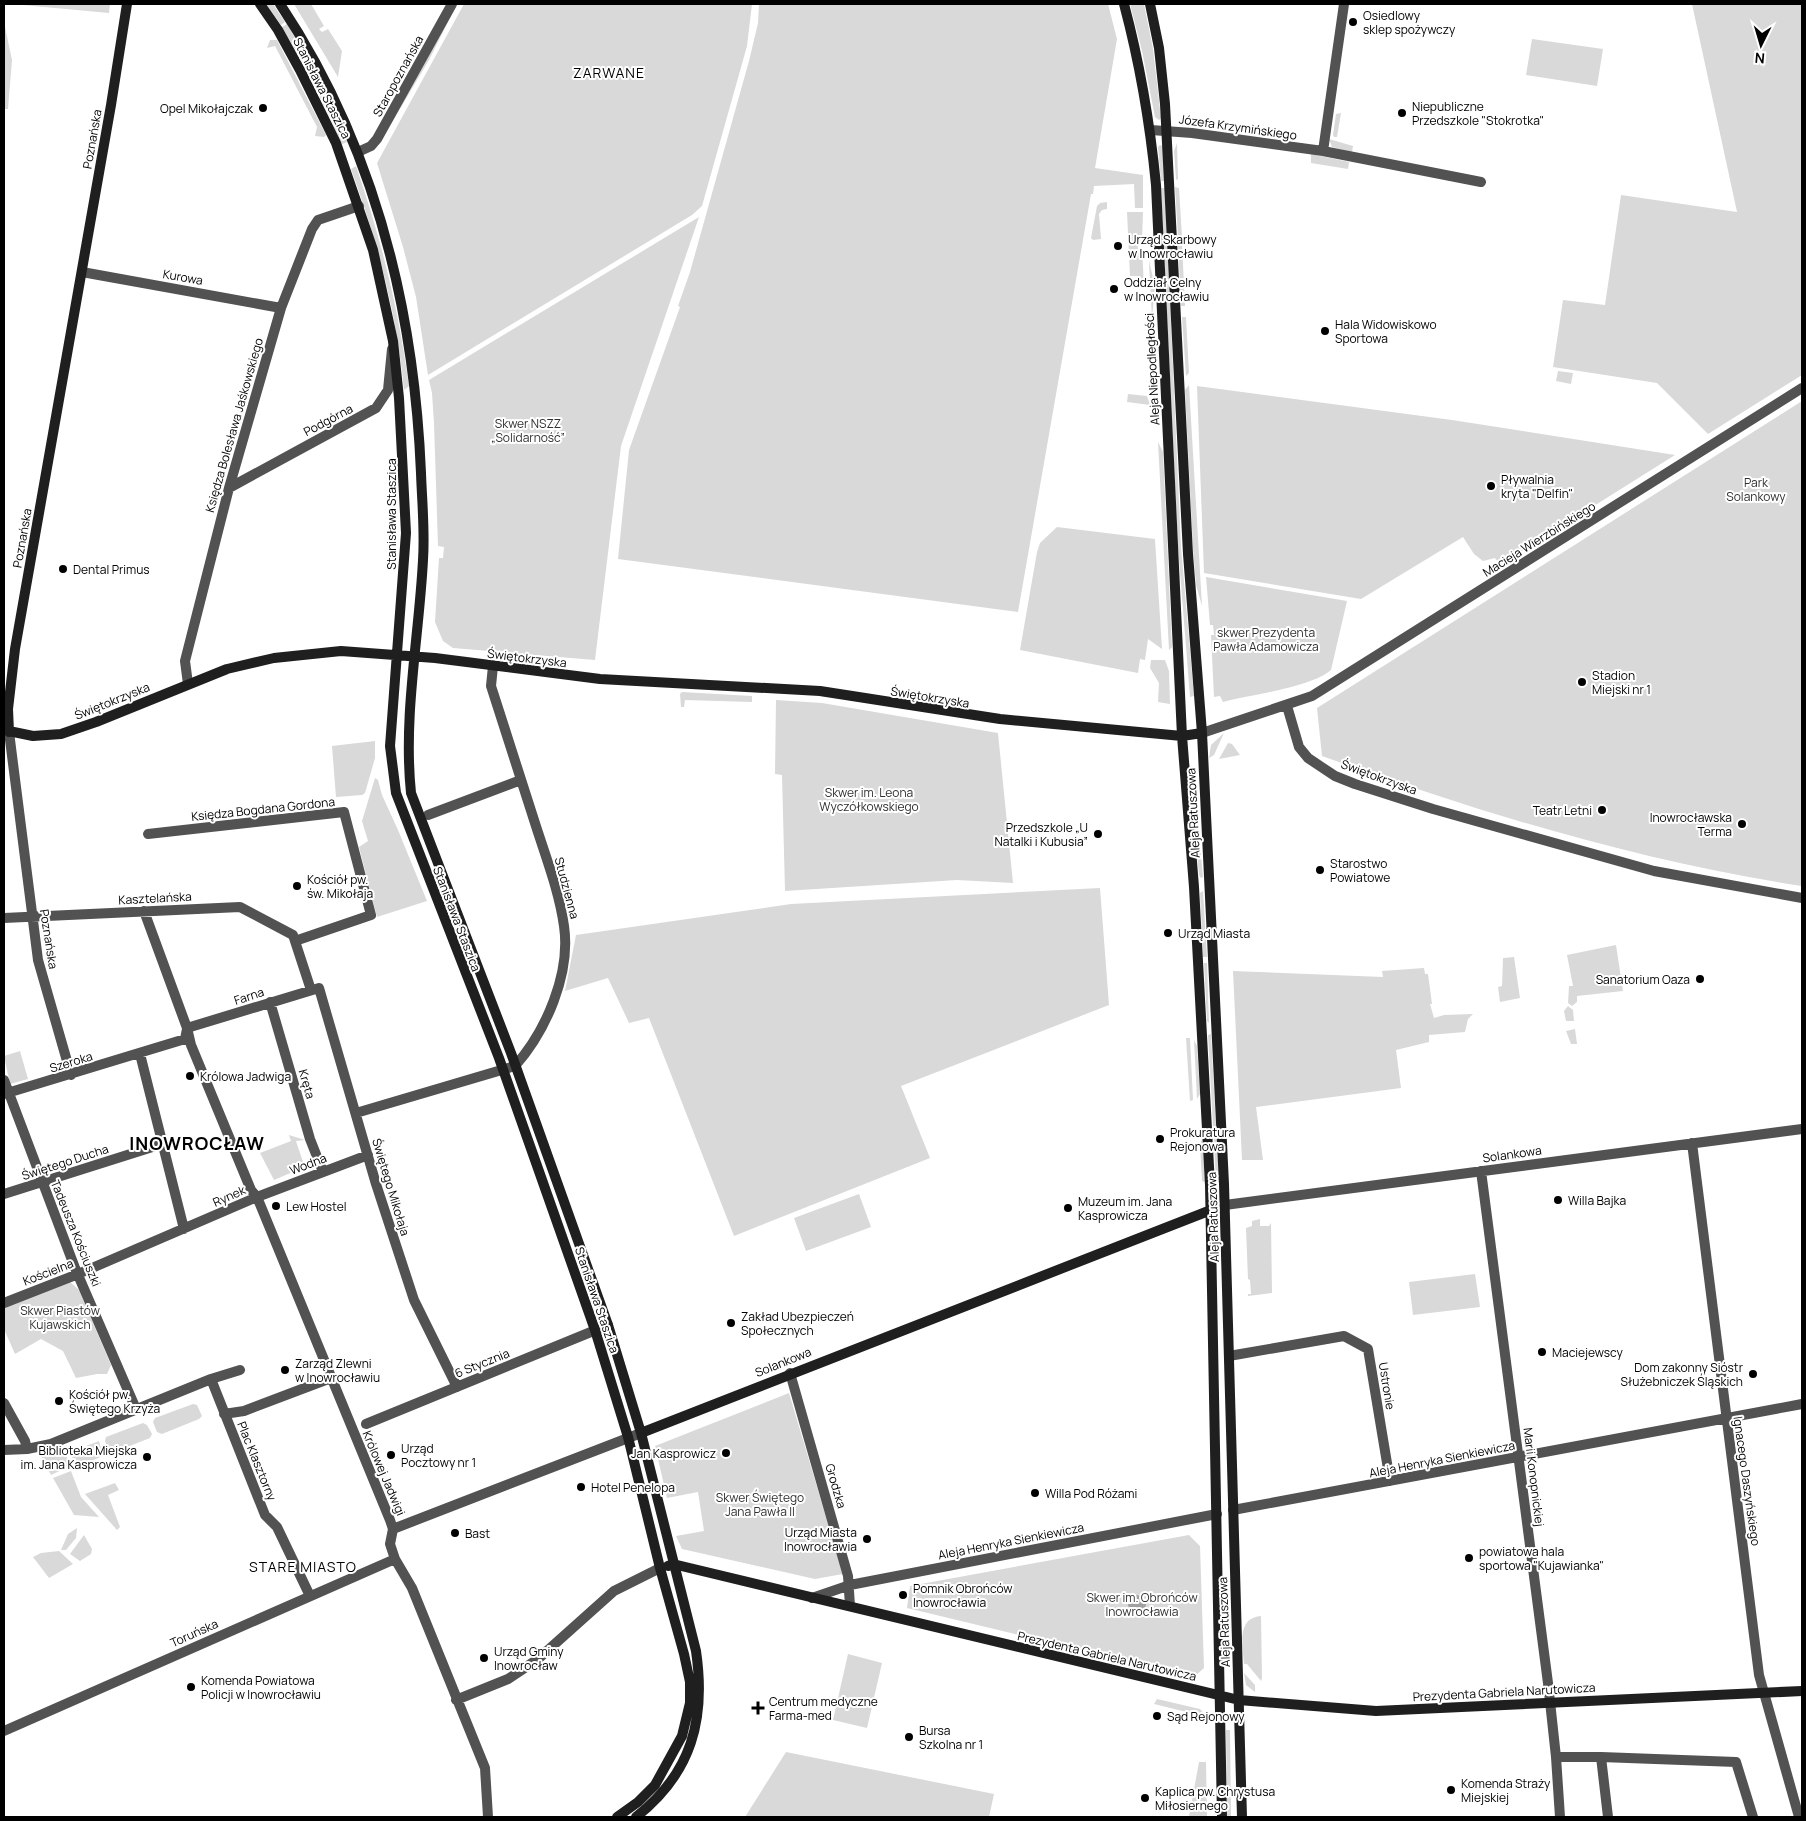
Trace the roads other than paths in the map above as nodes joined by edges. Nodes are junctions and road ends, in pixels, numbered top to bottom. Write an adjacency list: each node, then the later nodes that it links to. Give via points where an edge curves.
1 (127, 4): 14 (street, Poznańska)
2 (260, 4): 13 (street, Stanisława Staszica, via 278,30 324,115)
3 (280, 4): 11 (street, Stanisława Staszica, via 318,66)
4 (452, 4): 11 (street, Staropoznańska, via 377,139)
5 (1124, 4): 8 (street, Aleja Niepodległości)
6 (1150, 4): 9 (street, via 1159,48)
7 (1344, 4): 10 (street)
8 (1151, 130): 9 (street, Józefa Krzymińskiego); 26 (street, Aleja Niepodległości)
9 (1167, 130): 10 (street, Józefa Krzymińskiego); 25 (street, via 1188,554)
10 (1323, 151): 12 (street, Józefa Krzymińskiego)
11 (358, 152): 20 (street, Stanisława Staszica, via 396,273 410,340 423,557)
12 (1480, 182)
13 (359, 206): 15 (street, Księdza Bolesława Jaśkowskiego, via 318,220); 16 (street, Stanisława Staszica, via 373,250)
14 (82, 272): 15 (street, Kurowa); 24 (street, Poznańska, via 15,649)
15 (280, 308): 18 (street, Księdza Bolesława Jaśkowskiego)
16 (392, 341): 18 (street, Podgórna, via 388,390 376,408); 19 (street, Stanisława Staszica, via 400,408 406,534)
17 (1802, 388): 23 (street, Macieja Wierzbińskiego, via 1312,696)
18 (229, 488): 22 (street, Księdza Bolesława Jaśkowskiego, via 184,661)
19 (398, 655): 20 (street, Świętokrzyska); 22 (street, Świętokrzyska, via 341,651 274,658 226,669); 42 (street, Stanisława Staszica, via 390,746 396,793)
20 (416, 657): 21 (street, Świętokrzyska); 41 (street, Stanisława Staszica, via 408,747 411,793)
21 (493, 666): 26 (street, Świętokrzyska, via 600,679 820,691 1000,719); 27 (street, Studzienna, via 491,686)
22 (188, 684): 24 (street, Świętokrzyska, via 61,734 34,736)
23 (1287, 706): 25 (street, Świętokrzyska); 32 (street, Świętokrzyska, via 1299,747 1308,758 1335,776 1355,784 1433,810 1654,870)
24 (6, 731): 34 (street, Poznańska)
25 (1202, 734): 26 (street, Świętokrzyska); 30 (street, Aleja Ratuszowa)
26 (1182, 736): 31 (street, Aleja Ratuszowa)
27 (521, 780): 28 (street); 41 (street, Studzienna, via 558,896 565,943 557,993 547,1017)
28 (428, 815)
29 (148, 834): 36 (street, Księdza Bogdana Gordona, via 344,812 371,915)
30 (1208, 885): 31 (street); 56 (street, Aleja Ratuszowa)
31 (1194, 887): 57 (street, Aleja Ratuszowa)
32 (1802, 898)
33 (144, 911): 34 (street, Kasztelańska); 36 (street, Kasztelańska, via 240,907 293,935); 39 (street, Rynek)
34 (32, 916): 35 (street, Kasztelańska); 43 (street, Poznańska, via 38,960)
35 (4, 918)
36 (295, 942): 37 (street, Świętego Mikołaja)
37 (315, 989): 38 (street, Farna); 46 (street, Świętego Mikołaja)
38 (270, 1002): 39 (street, Farna); 52 (street, Kręta, via 310,1139)
39 (187, 1028): 40 (street, via 185,1039); 55 (street, Rynek, via 191,1045 251,1190)
40 (140, 1054): 43 (street, Szeroka); 49 (street)
41 (516, 1066): 42 (street); 61 (street, Stanisława Staszica)
42 (503, 1070): 46 (street); 62 (street, Stanisława Staszica)
43 (71, 1075): 45 (street, Szeroka)
44 (4, 1080): 45 (street, Tadeusza Kościuszki)
45 (6, 1093): 53 (street, Tadeusza Kościuszki)
46 (356, 1113): 50 (street, Świętego Mikołaja)
47 (1802, 1129): 48 (street, Solankowa)
48 (1692, 1143): 51 (street, Solankowa); 73 (street, Ignacego Daszyńskiego)
49 (162, 1144): 53 (street, Świętego Ducha); 58 (street)
50 (368, 1155): 52 (street, Wodna); 68 (street, Świętego Mikołaja, via 414,1300)
51 (1481, 1171): 56 (street, Solankowa); 79 (street, Marii Konopnickiej)
52 (323, 1172): 55 (street, Wodna)
53 (42, 1182): 54 (street, Świętego Ducha); 59 (street, Tadeusza Kościuszki)
54 (4, 1194)
55 (257, 1197): 58 (street, Rynek); 66 (street, Królowej Jadwigi)
56 (1225, 1205): 63 (street, Aleja Ratuszowa)
57 (1211, 1210): 65 (street, Solankowa); 82 (street, Aleja Ratuszowa)
58 (184, 1229): 59 (street, Kościelna)
59 (78, 1274): 60 (street, Kościelna); 71 (street, Tadeusza Kościuszki)
60 (4, 1303)
61 (608, 1325): 62 (street, 6 Stycznia); 75 (street, Stanisława Staszica)
62 (595, 1330): 68 (street, 6 Stycznia); 76 (street, Stanisława Staszica)
63 (1229, 1356): 80 (street, Ustronie, via 1344,1336 1368,1349); 81 (street, Aleja Ratuszowa)
64 (240, 1370): 67 (street)
65 (790, 1373): 75 (street, Solankowa); 87 (street, Grodzka)
66 (331, 1378): 72 (street, Plac Klasztorny, via 244,1411); 83 (street, Królowej Jadwigi)
67 (211, 1379): 71 (street); 72 (street, Plac Klasztorny)
68 (457, 1387): 74 (street, 6 Stycznia)
69 (1802, 1404): 73 (street, Aleja Henryka Sienkiewicza)
70 (4, 1406): 77 (street)
71 (136, 1409): 77 (street, via 62,1440)
72 (224, 1414): 88 (street, Plac Klasztorny, via 265,1515 277,1527)
73 (1726, 1419): 79 (street, Aleja Henryka Sienkiewicza); 93 (street, Ignacego Daszyńskiego)
74 (366, 1424)
75 (641, 1433): 76 (street, Solankowa); 85 (street, Stanisława Staszica)
76 (628, 1437): 83 (street, Solankowa); 86 (street, Stanisława Staszica)
77 (27, 1449): 78 (street)
78 (4, 1450)
79 (1519, 1457): 80 (street, Aleja Henryka Sienkiewicza); 96 (street, Marii Konopnickiej)
80 (1390, 1481): 81 (street, Aleja Henryka Sienkiewicza)
81 (1233, 1510): 95 (street, Aleja Ratuszowa)
82 (1217, 1514): 87 (street, Aleja Henryka Sienkiewicza); 92 (street, Aleja Ratuszowa)
83 (393, 1529): 84 (street, Królowej Jadwigi, via 390,1544)
84 (394, 1559): 88 (street, Toruńska); 94 (street, Królowej Jadwigi, via 412,1588)
85 (673, 1564): 86 (street); 89 (street, Prezydenta Gabriela Narutowicza); 102 (street, Stanisława Staszica, via 701,1681 697,1726 682,1764 659,1796)
86 (660, 1568): 94 (street, via 614,1591 538,1659 508,1679); 101 (street, Stanisława Staszica, via 690,1682 686,1724 655,1785)
87 (850, 1584): 89 (street, Aleja Henryka Sienkiewicza); 90 (street, Grodzka)
88 (310, 1596): 97 (street, Toruńska)
89 (812, 1598): 90 (street, Prezydenta Gabriela Narutowicza)
90 (850, 1606): 92 (street, Prezydenta Gabriela Narutowicza)
91 (1802, 1691): 93 (street, Prezydenta Gabriela Narutowicza)
92 (1219, 1694): 95 (street, Prezydenta Gabriela Narutowicza); 103 (street, Aleja Ratuszowa)
93 (1763, 1694): 96 (street, Prezydenta Gabriela Narutowicza); 108 (street, Ignacego Daszyńskiego)
94 (456, 1700): 100 (street, Królowej Jadwigi, via 485,1768)
95 (1239, 1700): 96 (street, Prezydenta Gabriela Narutowicza, via 1376,1710); 104 (street, Aleja Ratuszowa)
96 (1550, 1703): 98 (street, Marii Konopnickiej)
97 (4, 1731)
98 (1556, 1757): 99 (street); 105 (street, Marii Konopnickiej)
99 (1601, 1757): 106 (street); 107 (street, via 1736,1762)
100 (488, 1817)
101 (617, 1817)
102 (636, 1817)
103 (1222, 1817)
104 (1242, 1817)
105 (1560, 1817)
106 (1608, 1817)
107 (1753, 1817)
108 (1799, 1817)

